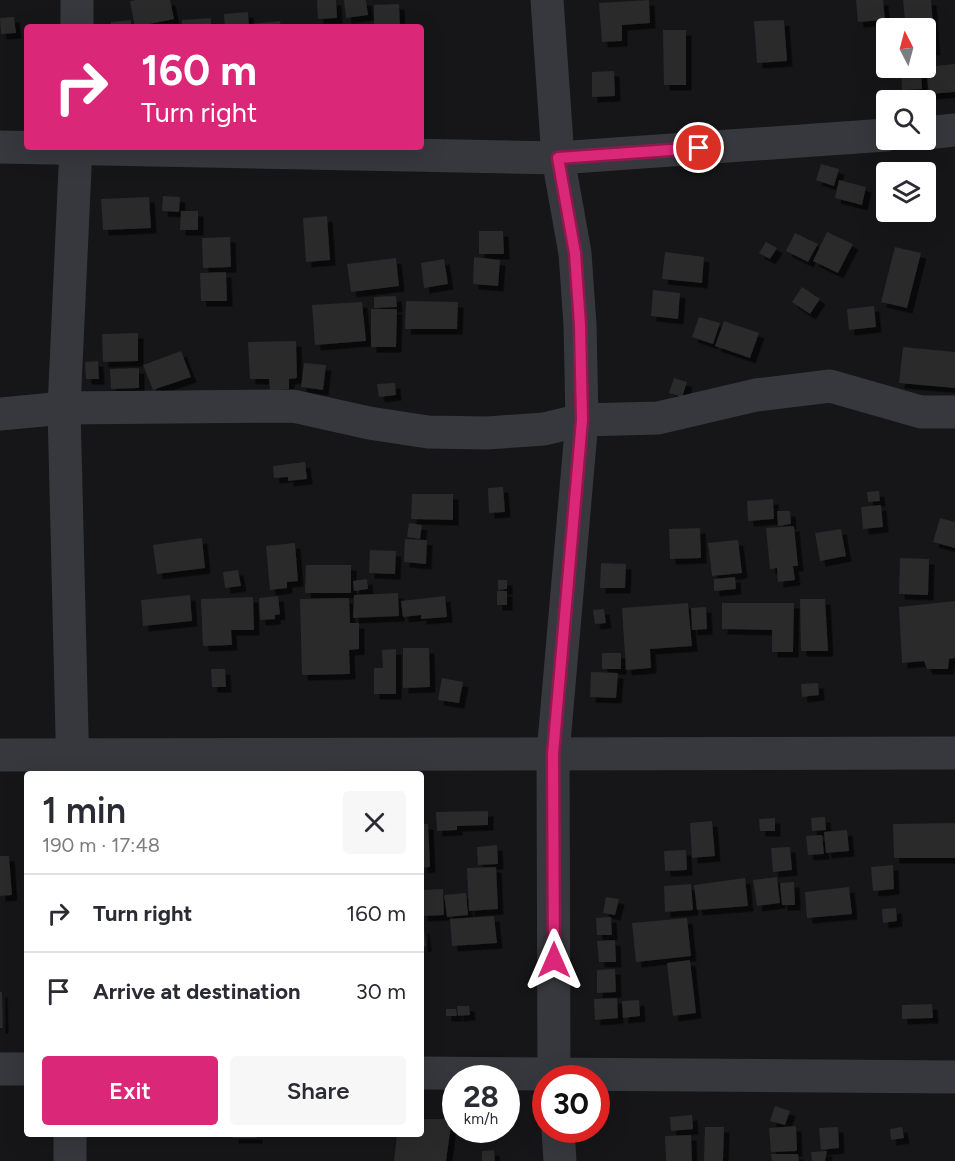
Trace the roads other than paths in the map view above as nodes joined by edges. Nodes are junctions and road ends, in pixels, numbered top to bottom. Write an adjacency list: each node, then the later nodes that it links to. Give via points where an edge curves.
1 (77, 0): 3 (street)
2 (547, 0): 11 (street)
3 (77, 24)
4 (955, 130): 5 (street)
5 (936, 131)
6 (876, 136): 11 (street)
7 (0, 147): 8 (street)
8 (24, 147)
9 (76, 150): 12 (street)
10 (172, 150): 11 (street)
11 (558, 158): 15 (street, via 575,253)
12 (64, 408): 14 (street); 15 (street, via 292,406 428,432 544,429); 19 (street)
13 (955, 412): 15 (street, via 921,412 830,386 756,395 658,418)
14 (0, 414)
15 (582, 420): 17 (street)
16 (955, 753): 17 (street)
17 (553, 754): 19 (street); 20 (street)
18 (0, 755): 19 (street)
19 (73, 764)
20 (554, 1065)
21 (0, 1069): 22 (street)
22 (24, 1069)
23 (424, 1072): 24 (street)
24 (532, 1075)
25 (610, 1076): 26 (street)
26 (955, 1077)
27 (70, 1137): 29 (street)
28 (559, 1143): 30 (street)
29 (70, 1161)
30 (560, 1161)

